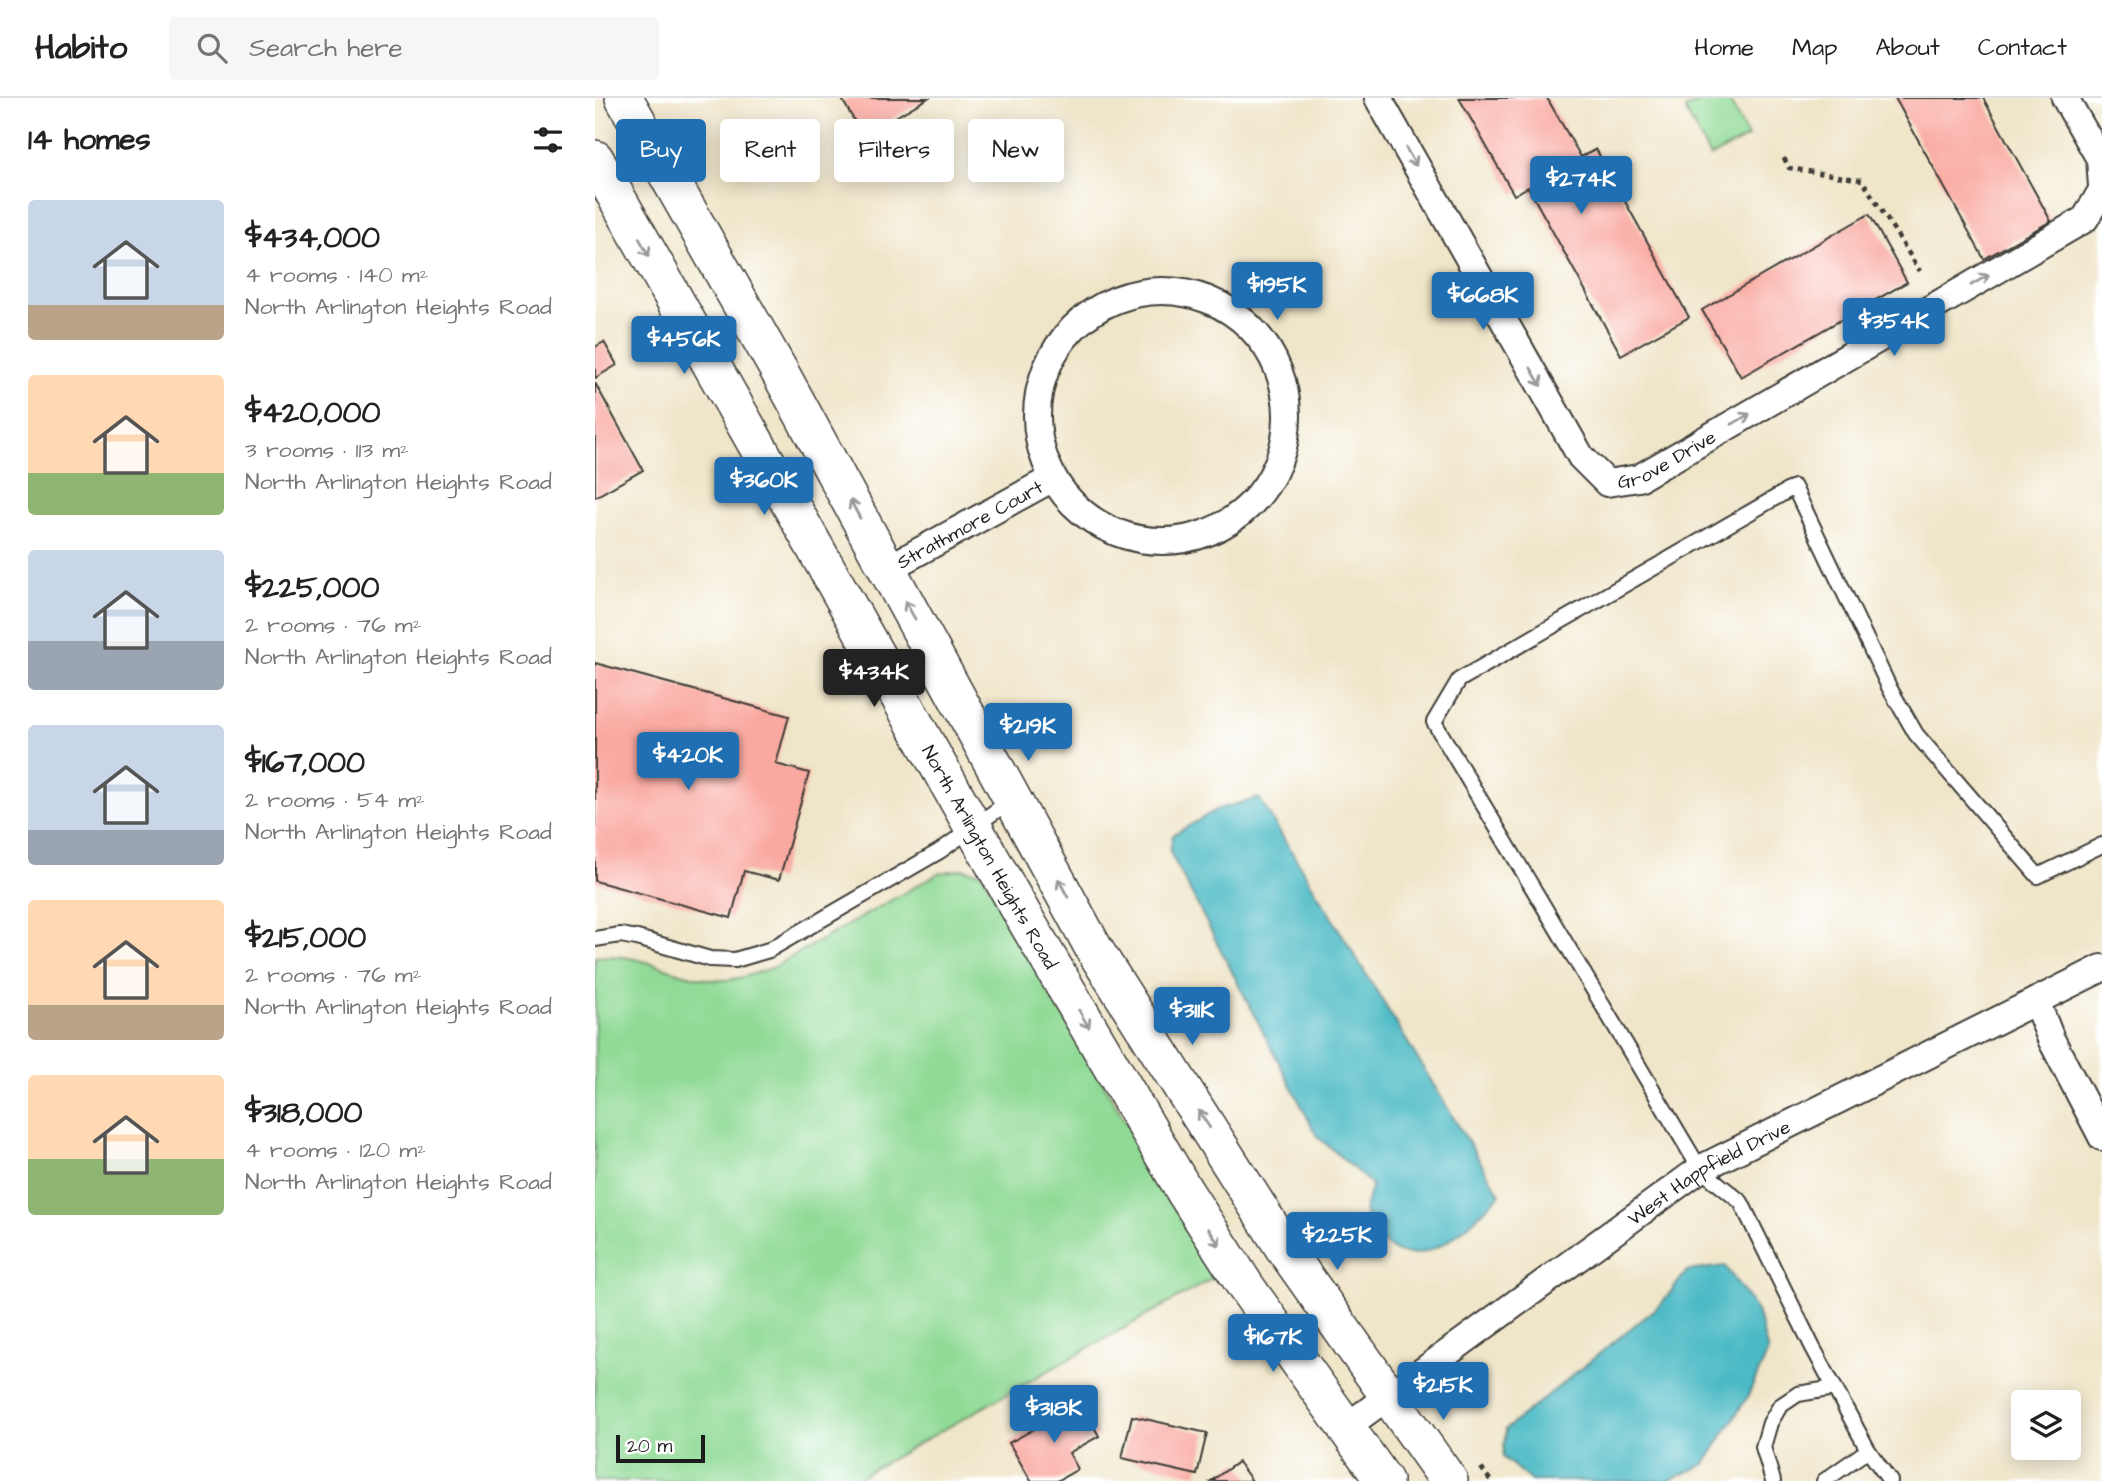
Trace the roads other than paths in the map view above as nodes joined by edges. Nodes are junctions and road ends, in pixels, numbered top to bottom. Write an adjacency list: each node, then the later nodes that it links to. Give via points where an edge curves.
1 (624, 98): 7 (main road, one-way to 1)
2 (1378, 98): 5 (street, Grove Drive, one-way to 5, via 1581,457 1607,483 1639,478 2085,219)
3 (2065, 98): 5 (street, Grove Drive, via 2100,159)
4 (595, 159): 9 (main road, North Arlington Heights Road, one-way to 9)
5 (2102, 188)
6 (1053, 478): 6 (street, via 1063,496 1094,523 1132,539 1173,542 1212,531 1247,509 1272,477 1286,439 1287,398 1275,360 1250,325 1215,301 1175,290 1132,293 1093,309 1062,338 1042,375 1035,417 1042,459); 7 (street, Strathmore Court)
7 (887, 569): 8 (main road, one-way to 7)
8 (1013, 798): 9 (lane); 17 (main road, one-way to 8, via 1284,1248 1094,949)
9 (972, 826): 11 (lane, via 940,851 769,950 735,960 710,959 620,935); 18 (main road, North Arlington Heights Road, one-way to 18, via 1185,1192)
10 (2102, 845): 15 (lane, via 2038,876 1916,734 1889,688 1794,487 1459,680 1434,722)
11 (595, 939)
12 (2102, 968): 13 (street, West Happfield Drive)
13 (2036, 1001): 14 (street); 15 (street, West Happfield Drive)
14 (2102, 1137)
15 (1700, 1168): 16 (lane, via 1741,1202); 17 (street, West Happfield Drive)
16 (1835, 1388): 19 (lane); 22 (lane, via 1798,1394 1780,1406 1763,1447)
17 (1390, 1395): 18 (street, West Happfield Drive); 21 (main road)
18 (1346, 1427): 20 (main road, North Arlington Heights Road)
19 (1868, 1450): 23 (lane); 24 (lane)
20 (1384, 1481)
21 (1449, 1481)
22 (1773, 1481)
23 (1825, 1481)
24 (1890, 1481)

